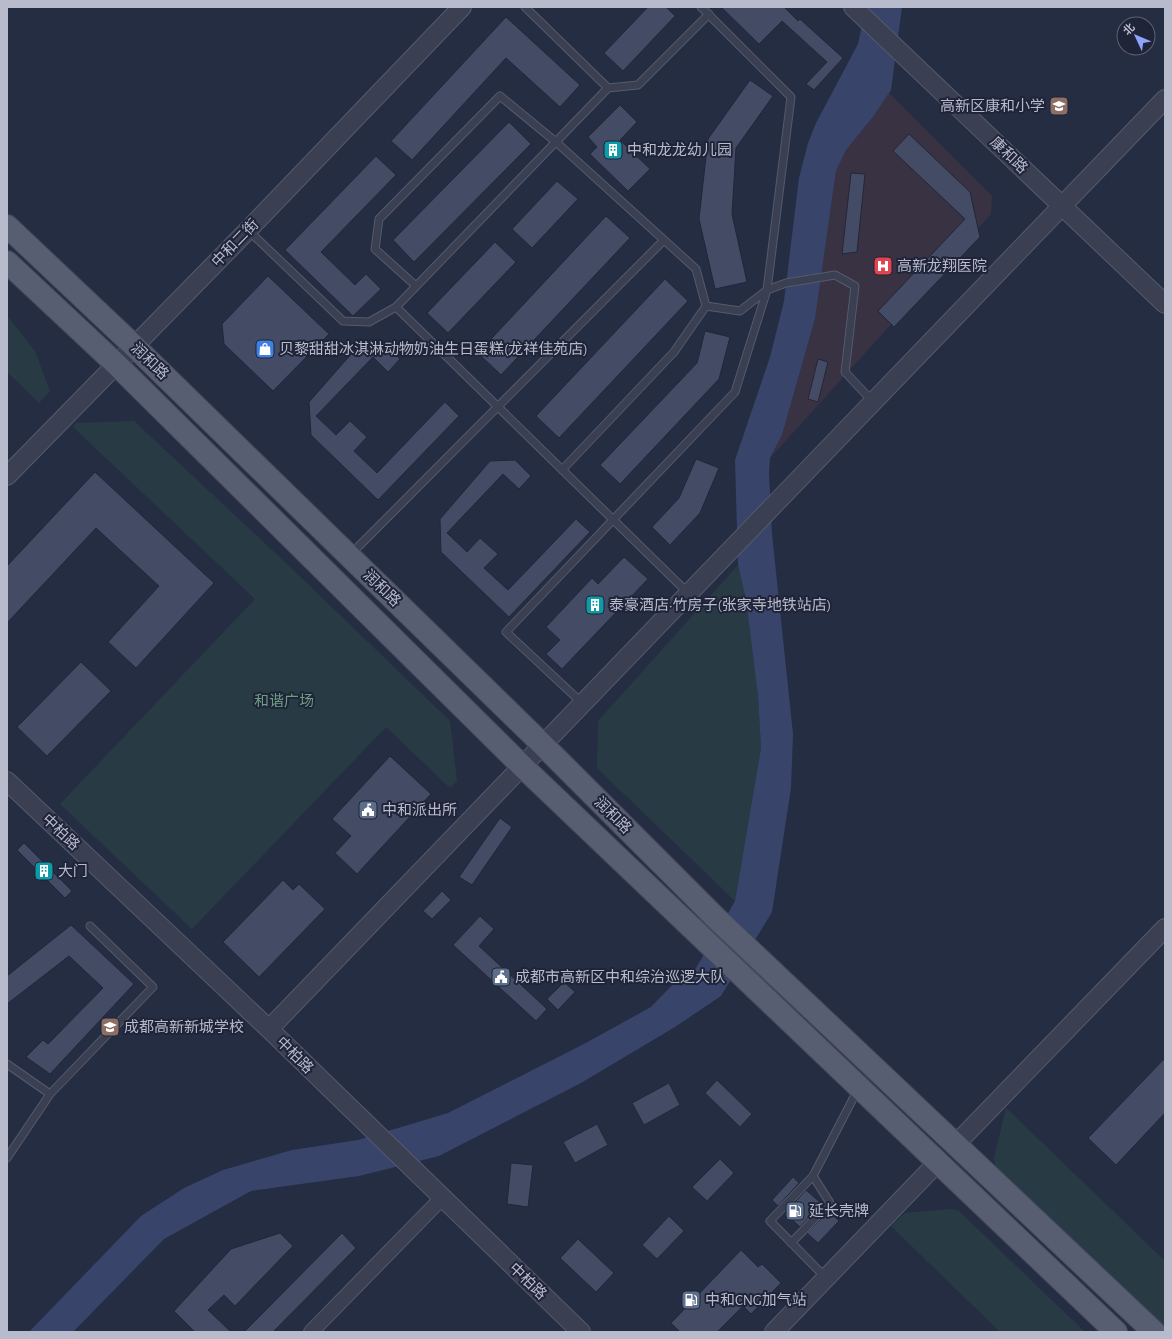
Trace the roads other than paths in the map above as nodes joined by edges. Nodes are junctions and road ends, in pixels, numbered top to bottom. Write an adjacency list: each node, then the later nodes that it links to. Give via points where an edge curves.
1 (449, 7): 20 (street, 中和二街)
2 (462, 7): 12 (street, 中和二街)
3 (525, 7): 7 (lane)
4 (701, 7): 6 (lane)
5 (855, 9): 10 (street, 康和路)
6 (709, 14): 7 (lane, via 638,85); 16 (lane, via 791,96)
7 (608, 88): 9 (lane)
8 (1165, 99): 10 (street)
9 (556, 142): 13 (lane); 15 (lane); 15 (lane, via 500,96 379,219 375,249)
10 (1062, 205): 17 (street, 康和路); 22 (street)
11 (7, 226): 20 (main road, 润和路)
12 (248, 230): 19 (lane, via 343,321 369,322); 20 (street, 中和二街)
13 (664, 240): 18 (lane, via 696,269); 23 (lane)
14 (7, 262): 21 (main road, 润和路)
15 (416, 286): 19 (lane)
16 (767, 290): 18 (lane, via 740,311); 22 (lane, via 786,284 835,276 856,286 845,372); 27 (lane, via 735,392)
17 (1165, 304)
18 (706, 306): 25 (lane, via 674,352)
19 (396, 307): 23 (lane)
20 (130, 342): 21 (street, 中和二街); 28 (main road, 润和路)
21 (112, 361): 24 (street, 中和二街); 26 (street, 中和二街); 32 (main road, 润和路)
22 (873, 402): 29 (street)
23 (498, 407): 25 (lane); 28 (lane)
24 (7, 459)
25 (562, 470): 27 (lane)
26 (7, 476)
27 (613, 520): 29 (lane); 30 (lane, via 506,632)
28 (349, 556): 31 (main road, 润和路)
29 (688, 594): 30 (street)
30 (582, 704): 31 (street)
31 (543, 745): 32 (street); 40 (main road, 润和路, via 717,919)
32 (522, 766): 36 (street); 38 (main road, 润和路)
33 (7, 781): 36 (street, 中柏路)
34 (90, 926): 39 (lane, via 154,987)
35 (1165, 928): 40 (street)
36 (269, 1029): 44 (street, 中柏路)
37 (7, 1064): 39 (lane)
38 (859, 1087): 42 (main road, 润和路); 43 (lane)
39 (50, 1094): 41 (lane)
40 (956, 1144): 51 (main road, 润和路)
41 (8, 1154)
42 (938, 1162): 46 (street); 50 (main road, 润和路)
43 (812, 1176): 45 (lane, via 830,1203); 45 (lane, via 770,1221)
44 (442, 1198): 47 (street); 48 (street, 中柏路)
45 (791, 1243): 46 (lane)
46 (826, 1278): 49 (street)
47 (311, 1332)
48 (581, 1332)
49 (774, 1332)
50 (1116, 1332)
51 (1154, 1332)

